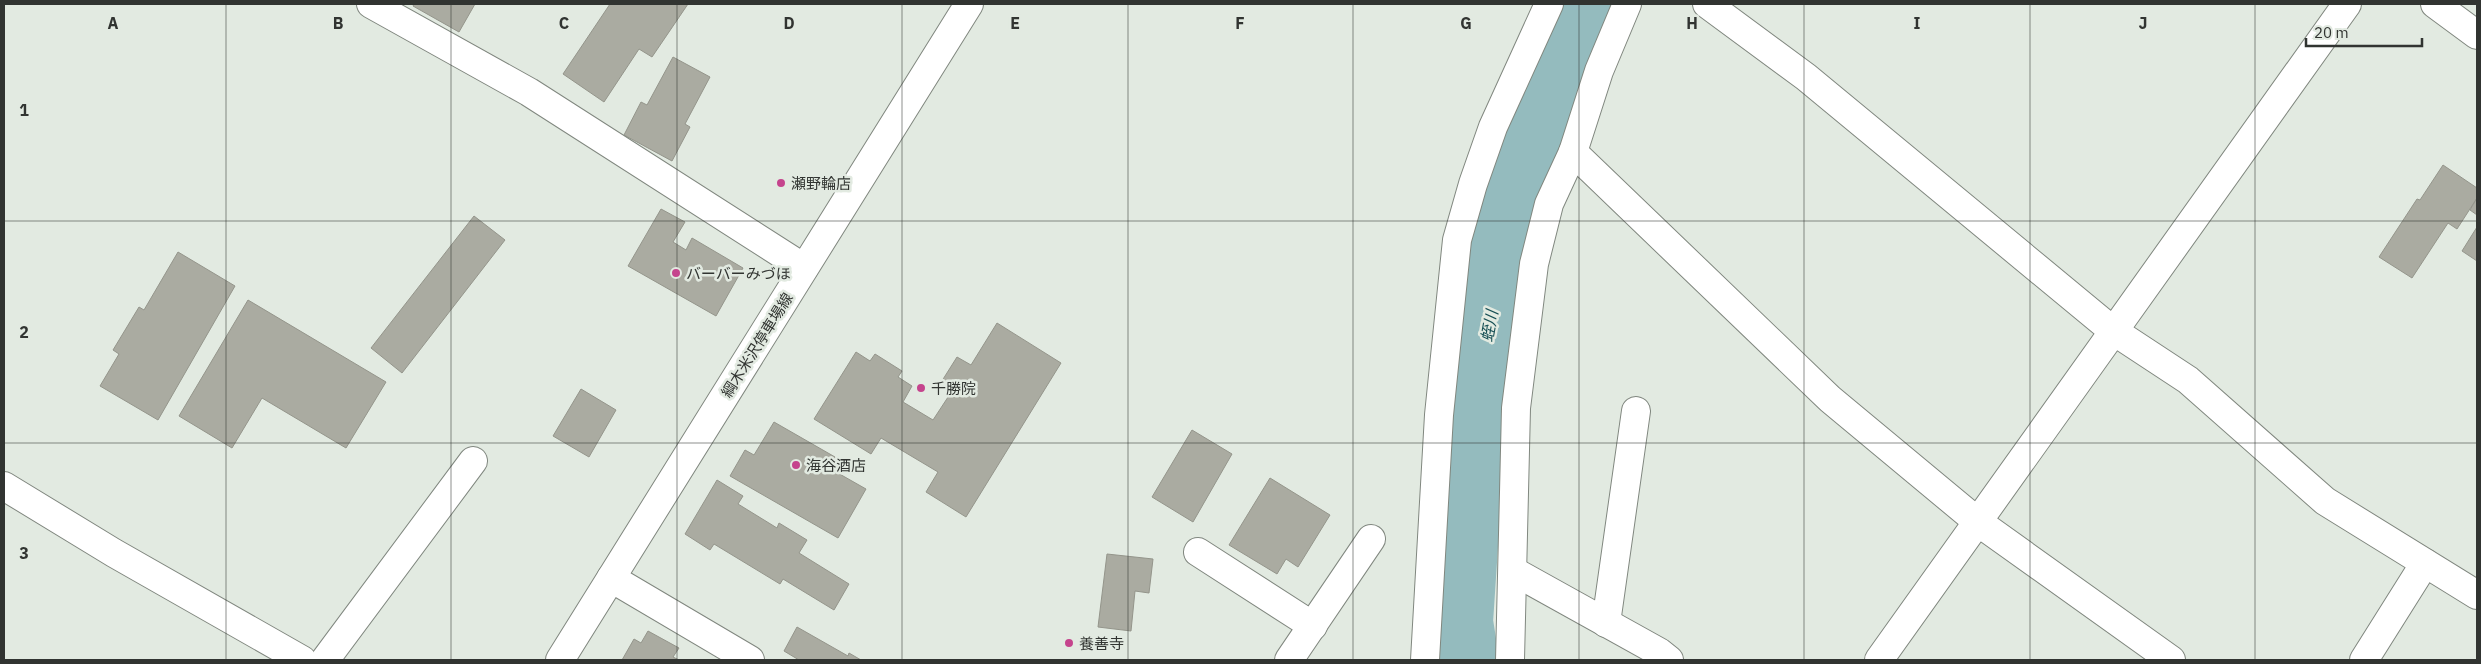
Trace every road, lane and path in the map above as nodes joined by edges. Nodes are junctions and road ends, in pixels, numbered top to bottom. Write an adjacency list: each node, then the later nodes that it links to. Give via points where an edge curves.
1 (371, 4): 10 (street, via 529,92)
2 (969, 4): 10 (street, 綱木米沢停車場線)
3 (1548, 4): 28 (street, via 1493,127 1457,240 1439,415)
4 (1627, 4): 9 (street, via 1599,72)
5 (1707, 4): 11 (street, via 1806,77)
6 (2347, 4): 11 (street)
7 (2435, 4): 8 (street)
8 (2477, 34)
9 (1573, 152): 15 (street, via 1830,400); 19 (street, via 1549,204 1534,264 1516,408)
10 (804, 268): 20 (street, 綱木米沢停車場線)
11 (2112, 330): 15 (street); 18 (street, via 2188,380 2325,501)
12 (1636, 410): 22 (street)
13 (473, 461): 24 (street)
14 (4, 486): 24 (street, via 114,553)
15 (1978, 522): 31 (street); 32 (street)
16 (1371, 539): 23 (street)
17 (1198, 552): 23 (street)
18 (2425, 563): 21 (street); 33 (street)
19 (1513, 571): 22 (street); 29 (street)
20 (611, 578): 25 (street, 綱木米沢停車場線); 26 (street)
21 (2477, 595)
22 (1606, 622): 30 (street)
23 (1312, 626): 27 (street)
24 (306, 660)
25 (560, 660)
26 (750, 660)
27 (1289, 660)
28 (1425, 660)
29 (1510, 660)
30 (1668, 660)
31 (1879, 660)
32 (2171, 660)
33 (2364, 660)

